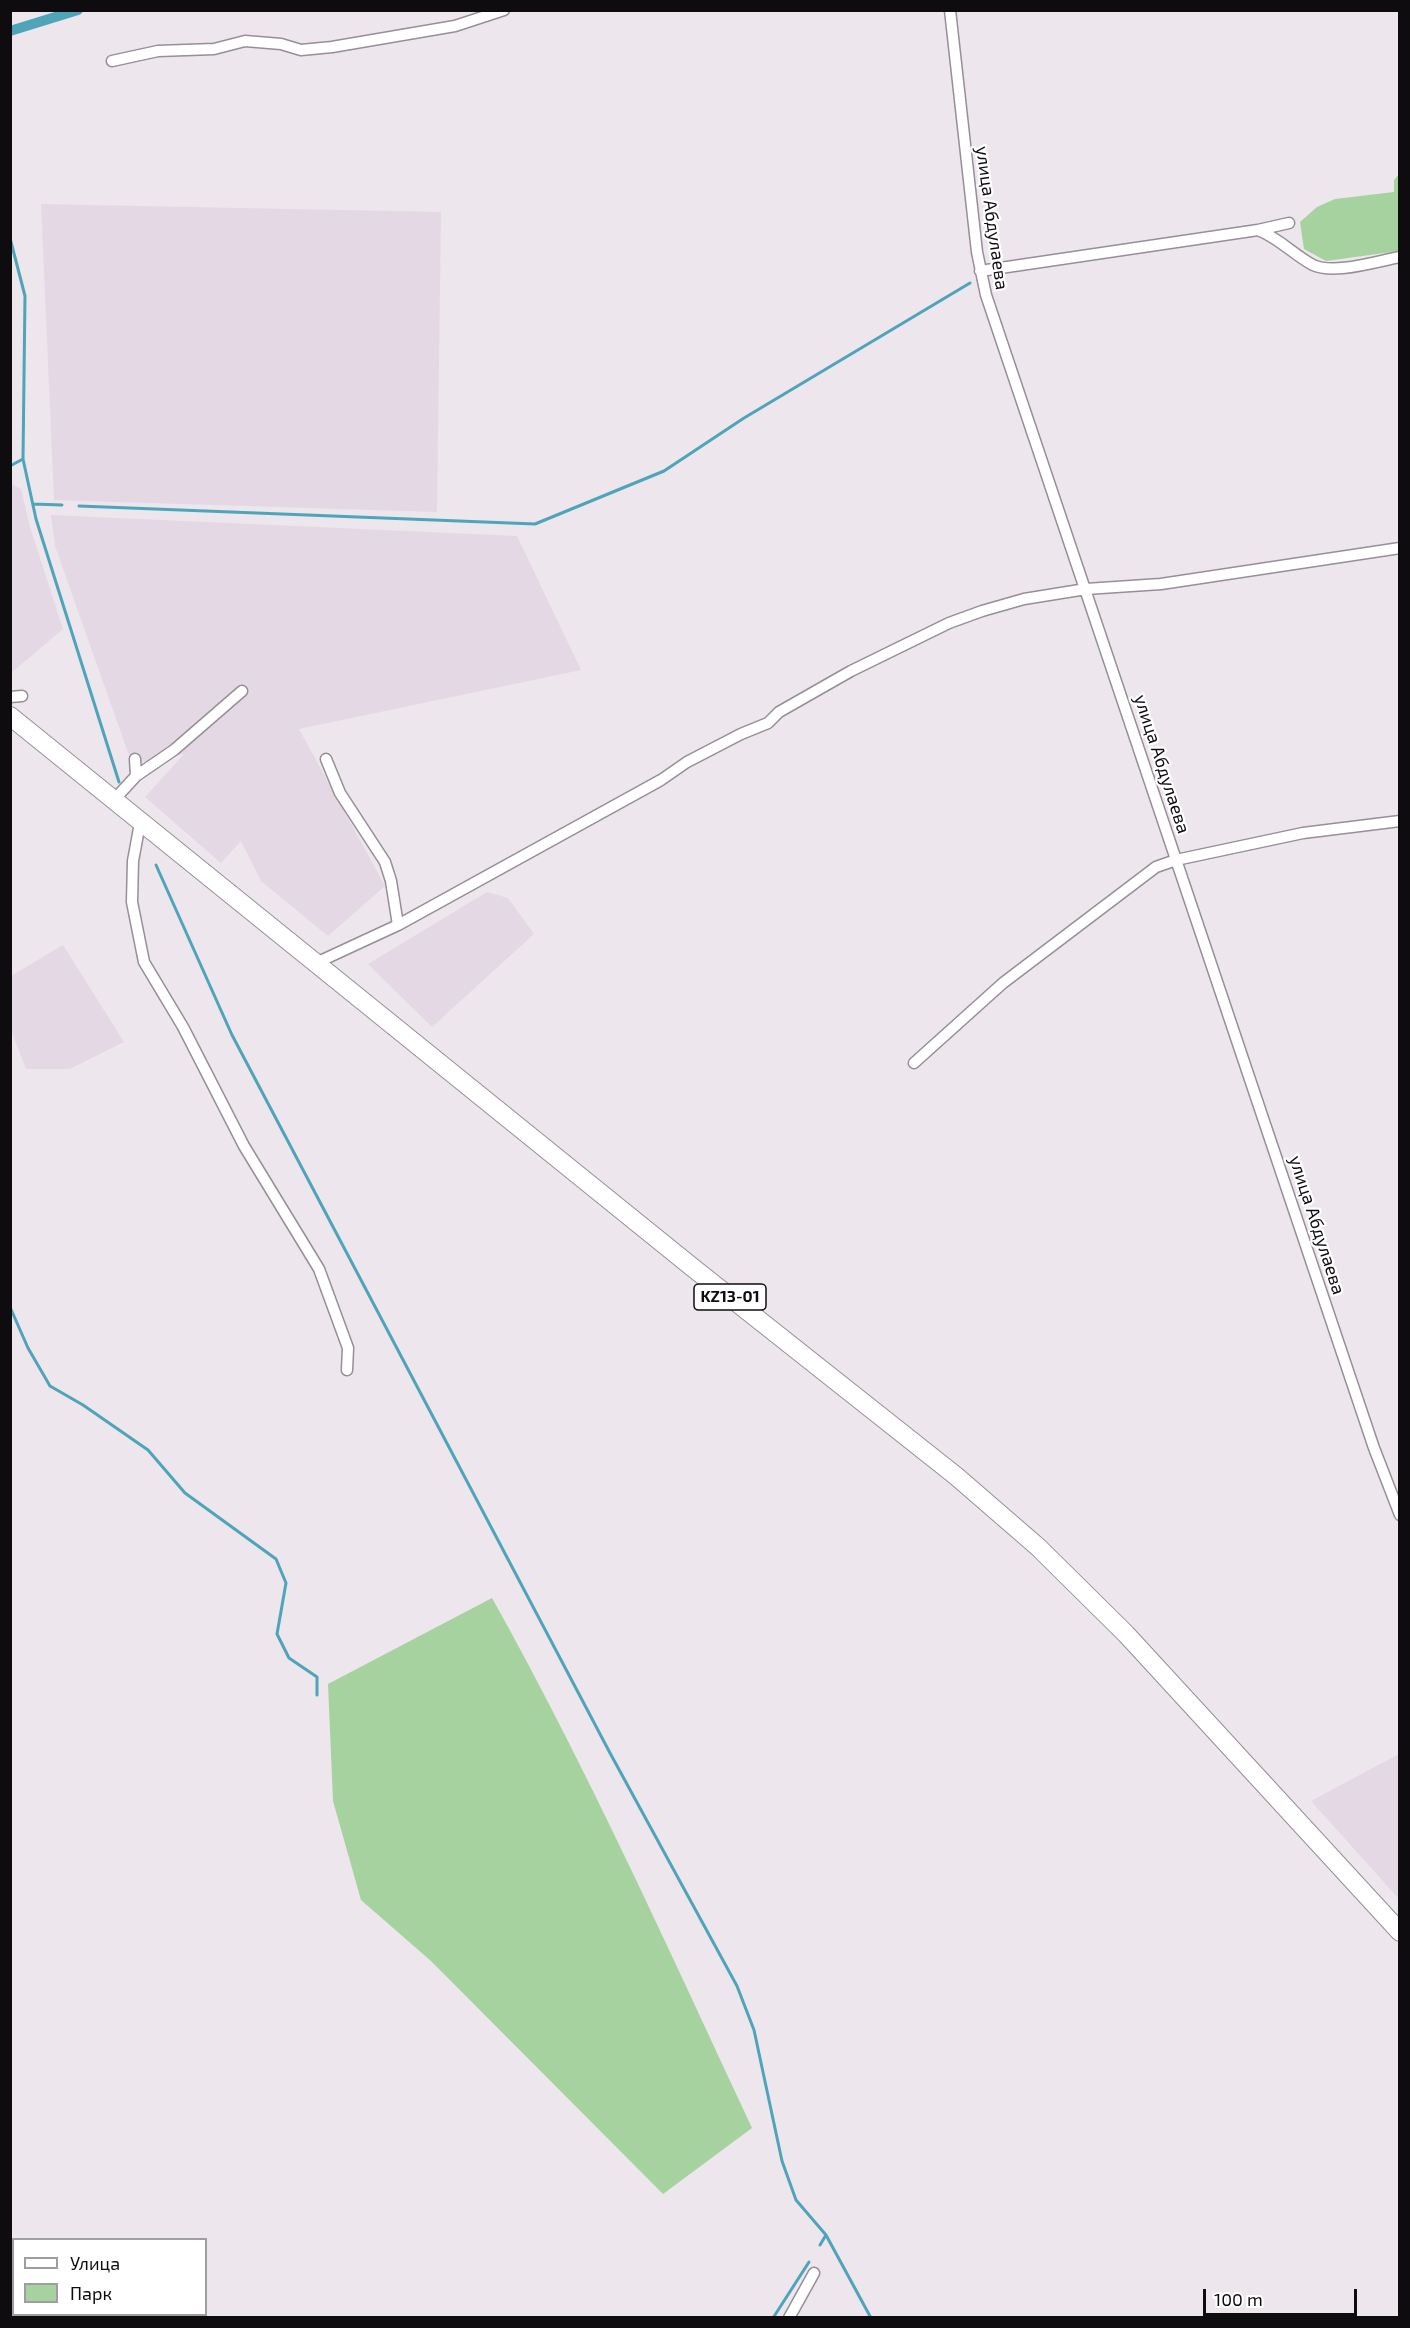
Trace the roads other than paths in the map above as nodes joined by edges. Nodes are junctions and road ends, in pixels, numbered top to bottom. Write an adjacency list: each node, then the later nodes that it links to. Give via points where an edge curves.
1 (504, 10): 3 (street, via 455,26 332,47 301,50 245,41 214,49 159,51)
2 (950, 10): 7 (street, улица Абдулаева)
3 (112, 61)
4 (1289, 223): 5 (street)
5 (1258, 230): 6 (street, via 1324,268); 7 (street)
6 (1400, 257)
7 (980, 271): 9 (street, улица Абдулаева)
8 (1400, 548): 9 (street, via 1337,562 1161,584)
9 (1086, 589): 20 (street, улица Абдулаева); 21 (street, via 1024,599 949,623 861,666 779,712 768,723 695,758)
10 (242, 692): 16 (street, via 174,750)
11 (22, 696): 12 (street)
12 (10, 697)
13 (10, 717): 17 (highway, KZ13-01)
14 (135, 759): 16 (street)
15 (326, 759): 21 (street, via 340,794 385,862)
16 (136, 776): 17 (street)
17 (113, 801): 19 (highway, KZ13-01)
18 (1400, 821): 20 (street, via 1303,833)
19 (140, 823): 22 (highway, KZ13-01); 24 (street, via 133,861 132,902 144,962 183,1027 244,1146 319,1269 348,1348)
20 (1176, 860): 23 (street, via 1156,867 1003,983); 25 (street, улица Абдулаева, via 1374,1448)
21 (398, 925): 22 (street)
22 (316, 963): 26 (highway, KZ13-01, via 947,1469 1038,1547 1150,1660)
23 (914, 1063)
24 (347, 1370)
25 (1398, 1508)
26 (1400, 1932)
27 (814, 2272): 28 (street)
28 (789, 2318)

